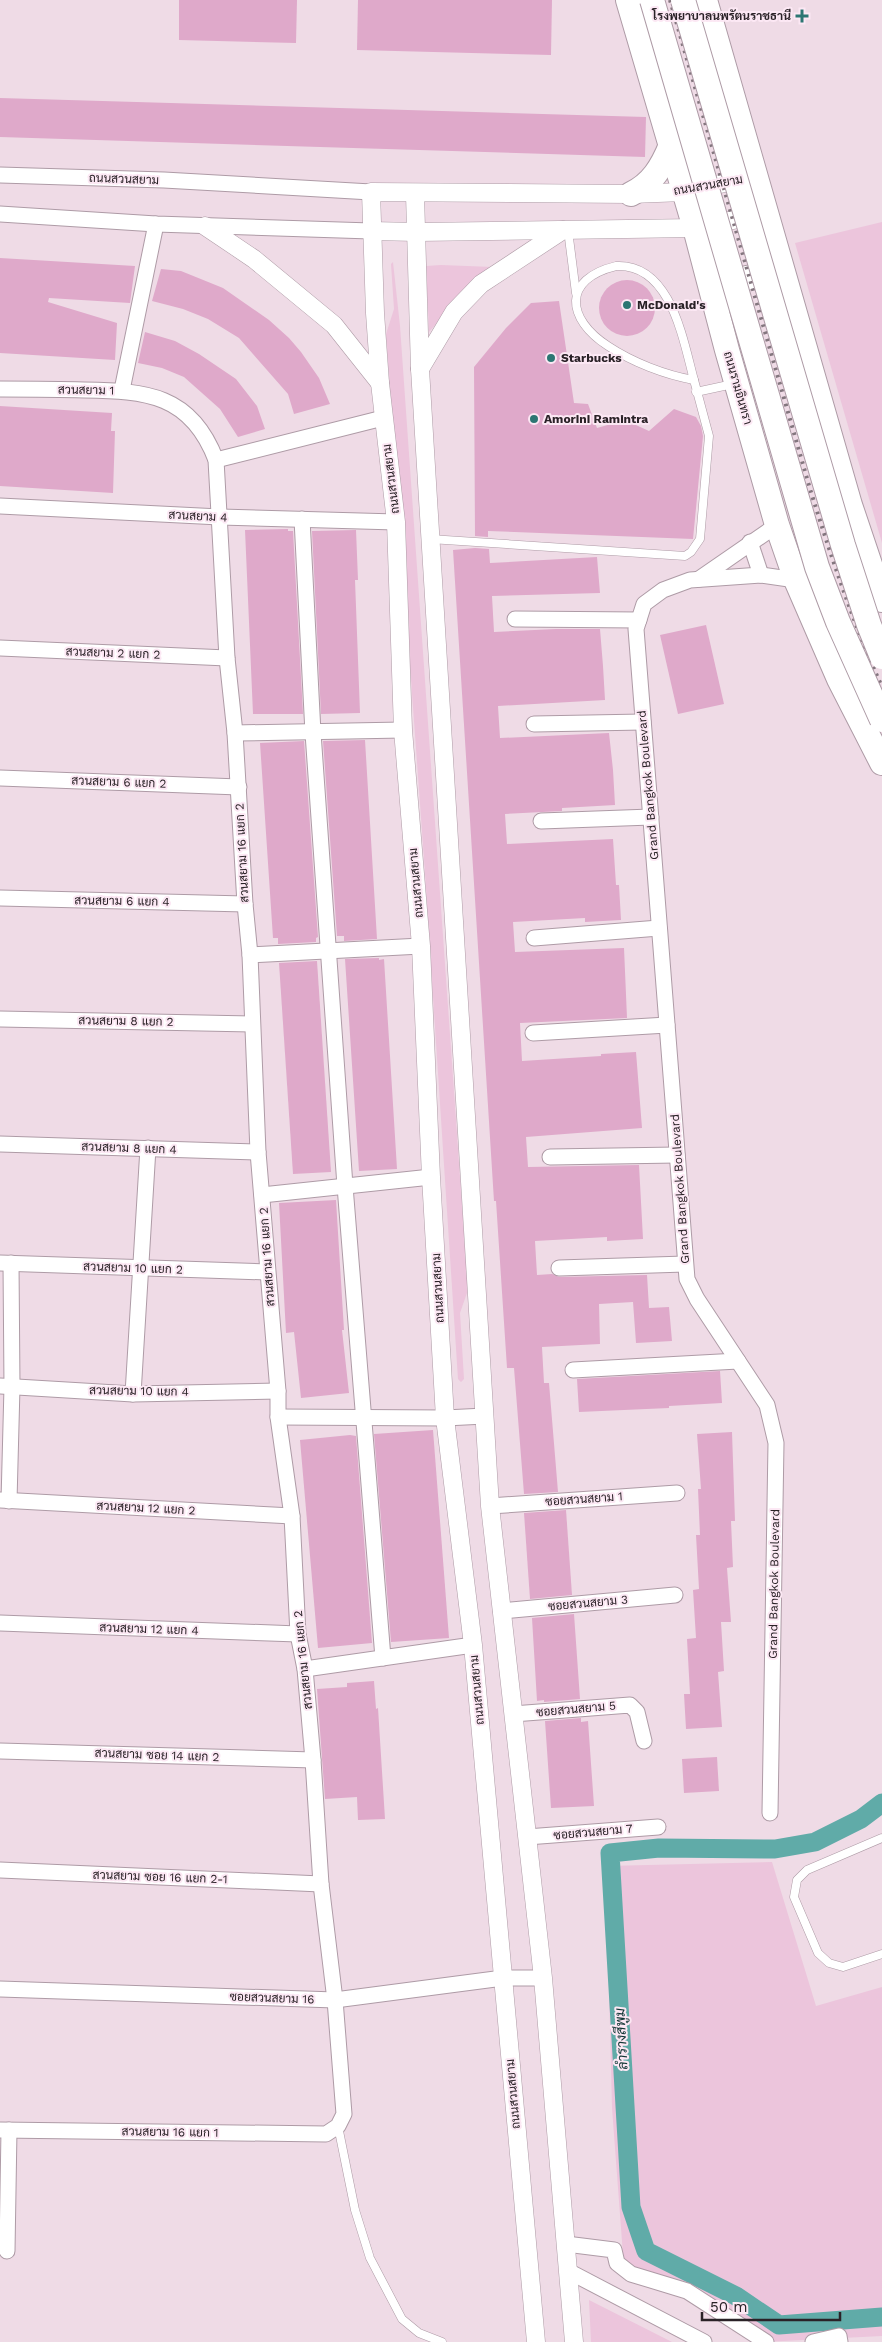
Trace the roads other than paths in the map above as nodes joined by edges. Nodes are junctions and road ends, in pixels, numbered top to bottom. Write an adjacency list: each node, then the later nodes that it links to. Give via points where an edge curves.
1 (628, 0): 5 (highway, ถนนรามอินทรา)
2 (652, 0): 49 (highway, bridge, via 818,566 838,622)
3 (683, 0): 47 (highway, bridge, via 846,554)
4 (704, 0): 7 (highway)
5 (671, 145): 9 (highway, ถนนรามอินทรา); 11 (highway, via 665,161 644,188)
6 (0, 175): 8 (street, ถนนสวนสยาม, via 164,180)
7 (757, 176): 9 (street, ถนนสวนสยาม); 12 (highway)
8 (371, 192): 10 (street, ถนนสวนสยาม); 18 (street, ถนนสวนสยาม)
9 (684, 192): 11 (street, ถนนสวนสยาม); 16 (highway, ถนนรามอินทรา)
10 (416, 194): 11 (street, ถนนสวนสยาม); 19 (street)
11 (631, 194)
12 (768, 213): 16 (street); 21 (highway)
13 (0, 214): 14 (street)
14 (156, 224): 15 (street); 28 (street)
15 (205, 226): 18 (street); 25 (street, via 254,259 334,325)
16 (695, 228): 17 (street); 22 (highway, ถนนรามอินทรา)
17 (566, 229): 19 (street); 20 (lane); 23 (street, via 481,284 454,312)
18 (371, 231): 19 (street); 25 (street, ถนนสวนสยาม)
19 (417, 232): 23 (street)
20 (576, 293): 24 (lane, via 576,306 582,320 606,345 646,365); 24 (lane, via 585,280 604,269 627,266 648,275 666,296 682,335)
21 (796, 314): 22 (highway, via 764,278 754,276 739,280 728,291); 43 (highway, via 850,505)
22 (722, 330): 26 (highway, ถนนรามอินทรา)
23 (420, 369): 38 (street)
24 (694, 380): 29 (lane)
25 (380, 383): 31 (street, ถนนสวนสยาม)
26 (737, 384): 29 (lane); 37 (highway, ถนนรามอินทรา)
27 (0, 389): 28 (street, สวนสยาม 1)
28 (122, 390): 30 (street, สวนสยาม 1, via 148,394)
29 (696, 392): 38 (lane, via 709,436 700,539 685,556)
30 (170, 403): 32 (street, สวนสยาม 16 แยก 2, via 192,419 208,439)
31 (384, 418): 32 (street); 36 (street, ถนนสวนสยาม)
32 (216, 460): 34 (street, สวนสยาม 16 แยก 2)
33 (0, 506): 34 (street, สวนสยาม 4)
34 (220, 517): 35 (street, สวนสยาม 4); 48 (street, สวนสยาม 16 แยก 2)
35 (302, 519): 36 (street, สวนสยาม 4); 54 (street)
36 (396, 522): 52 (street, ถนนสวนสยาม)
37 (777, 525): 39 (street, Grand Bangkok Boulevard); 42 (highway, ถนนรามอินทรา)
38 (430, 539): 90 (street)
39 (750, 542): 40 (street); 41 (street, Grand Bangkok Boulevard)
40 (761, 575): 41 (street, Grand Bangkok Boulevard); 42 (street, Grand Bangkok Boulevard)
41 (699, 579): 45 (street, Grand Bangkok Boulevard, via 663,590 644,604)
42 (796, 580): 55 (highway, ถนนรามอินทรา)
43 (882, 600)
44 (516, 619): 45 (street)
45 (639, 620): 50 (street, Grand Bangkok Boulevard, via 636,629)
46 (0, 648): 48 (street, สวนสยาม 2 แยก 2)
47 (882, 657)
48 (227, 658): 53 (street, สวนสยาม 16 แยก 2)
49 (882, 720)
50 (643, 722): 51 (street); 58 (street, Grand Bangkok Boulevard)
51 (534, 724)
52 (403, 730): 54 (street); 64 (street, ถนนสวนสยาม)
53 (235, 733): 54 (street); 57 (street, สวนสยาม 16 แยก 2)
54 (313, 733): 65 (street)
55 (882, 763)
56 (0, 778): 57 (street, สวนสยาม 6 แยก 2)
57 (238, 786): 61 (street, สวนสยาม 16 แยก 2)
58 (651, 817): 59 (street); 62 (street, Grand Bangkok Boulevard)
59 (541, 821)
60 (0, 898): 61 (street, สวนสยาม 6 แยก 4)
61 (245, 904): 66 (street, สวนสยาม 16 แยก 2)
62 (659, 928): 63 (street); 69 (street, Grand Bangkok Boulevard)
63 (534, 938)
64 (421, 946): 65 (street); 76 (street, ถนนสวนสยาม)
65 (330, 951): 66 (street); 77 (street)
66 (250, 955): 68 (street, สวนสยาม 16 แยก 2)
67 (0, 1018): 68 (street, สวนสยาม 8 แยก 2)
68 (252, 1024): 73 (street, สวนสยาม 16 แยก 2)
69 (667, 1025): 70 (street); 74 (street, Grand Bangkok Boulevard)
70 (532, 1033)
71 (0, 1144): 72 (street, สวนสยาม 8 แยก 4)
72 (148, 1148): 73 (street, สวนสยาม 8 แยก 4); 82 (street)
73 (258, 1152): 78 (street, สวนสยาม 16 แยก 2)
74 (677, 1155): 75 (street); 80 (street, Grand Bangkok Boulevard)
75 (550, 1157)
76 (431, 1177): 77 (street); 92 (street, ถนนสวนสยาม)
77 (345, 1186): 78 (street); 89 (street)
78 (262, 1195): 83 (street, สวนสยาม 16 แยก 2)
79 (5, 1263): 82 (street, สวนสยาม 10 แยก 2); 86 (street)
80 (686, 1264): 81 (street); 84 (street, Grand Bangkok Boulevard, via 687,1278 697,1299)
81 (559, 1268)
82 (140, 1269): 83 (street, สวนสยาม 10 แยก 2); 88 (street)
83 (267, 1272): 87 (street, สวนสยาม 16 แยก 2)
84 (738, 1361): 85 (street); 108 (street, Grand Bangkok Boulevard, via 767,1405 776,1443)
85 (573, 1370)
86 (6, 1386): 88 (street, สวนสยาม 10 แยก 4); 94 (street)
87 (278, 1391): 88 (street, สวนสยาม 10 แยก 4); 91 (street, สวนสยาม 16 แยก 2)
88 (133, 1394)
89 (363, 1416): 91 (street); 92 (street); 102 (street)
90 (485, 1416): 92 (street); 95 (street)
91 (278, 1417): 96 (street, สวนสยาม 16 แยก 2)
92 (446, 1418): 101 (street, ถนนสวนสยาม)
93 (677, 1494): 95 (street, ซอยสวนสยาม 1)
94 (5, 1500): 96 (street, สวนสยาม 12 แยก 2)
95 (490, 1506): 98 (street)
96 (292, 1516): 100 (street, สวนสยาม 16 แยก 2)
97 (675, 1595): 98 (street, ซอยสวนสยาม 3)
98 (501, 1611): 104 (street)
99 (0, 1623): 100 (street, สวนสยาม 12 แยก 4)
100 (298, 1634): 103 (street, สวนสยาม 16 แยก 2)
101 (473, 1645): 102 (street); 115 (street, ถนนสวนสยาม)
102 (383, 1658): 103 (street)
103 (304, 1669): 107 (street, สวนสยาม 16 แยก 2)
104 (513, 1714): 105 (street, ซอยสวนสยาม 5, via 630,1705 638,1712); 110 (street)
105 (644, 1741)
106 (0, 1750): 107 (street, สวนสยาม ซอย 14 แยก 2)
107 (313, 1760): 113 (street, สวนสยาม 16 แยก 2)
108 (770, 1813)
109 (658, 1826): 110 (street, ซอยสวนสยาม 7)
110 (527, 1837): 116 (street)
111 (882, 1838): 114 (lane, via 807,1870 798,1880 794,1897 818,1953 829,1964 843,1967)
112 (0, 1870): 113 (street, สวนสยาม ซอย 16 แยก 2-1)
113 (321, 1884): 118 (street, สวนสยาม 16 แยก 2)
114 (882, 1954)
115 (503, 1978): 116 (street, ซอยสวนสยาม 16); 118 (street, ซอยสวนสยาม 16); 125 (street, ถนนสวนสยาม)
116 (543, 1978): 121 (street)
117 (0, 1989): 118 (street, ซอยสวนสยาม 16)
118 (335, 2000): 119 (street, สวนสยาม 16 แยก 2, via 344,2114)
119 (338, 2126): 120 (street, สวนสยาม 16 แยก 1, via 326,2134); 124 (lane, via 355,2210 370,2258 402,2319 419,2333)
120 (4, 2130): 122 (street)
121 (566, 2244): 123 (street); 128 (street, via 614,2250 617,2263 631,2274 687,2291)
122 (8, 2251)
123 (568, 2271): 126 (street); 127 (street)
124 (442, 2342)
125 (536, 2342)
126 (574, 2342)
127 (704, 2342)
128 (766, 2342)
129 (813, 2342): 130 (street, via 839,2336)
130 (840, 2342)

